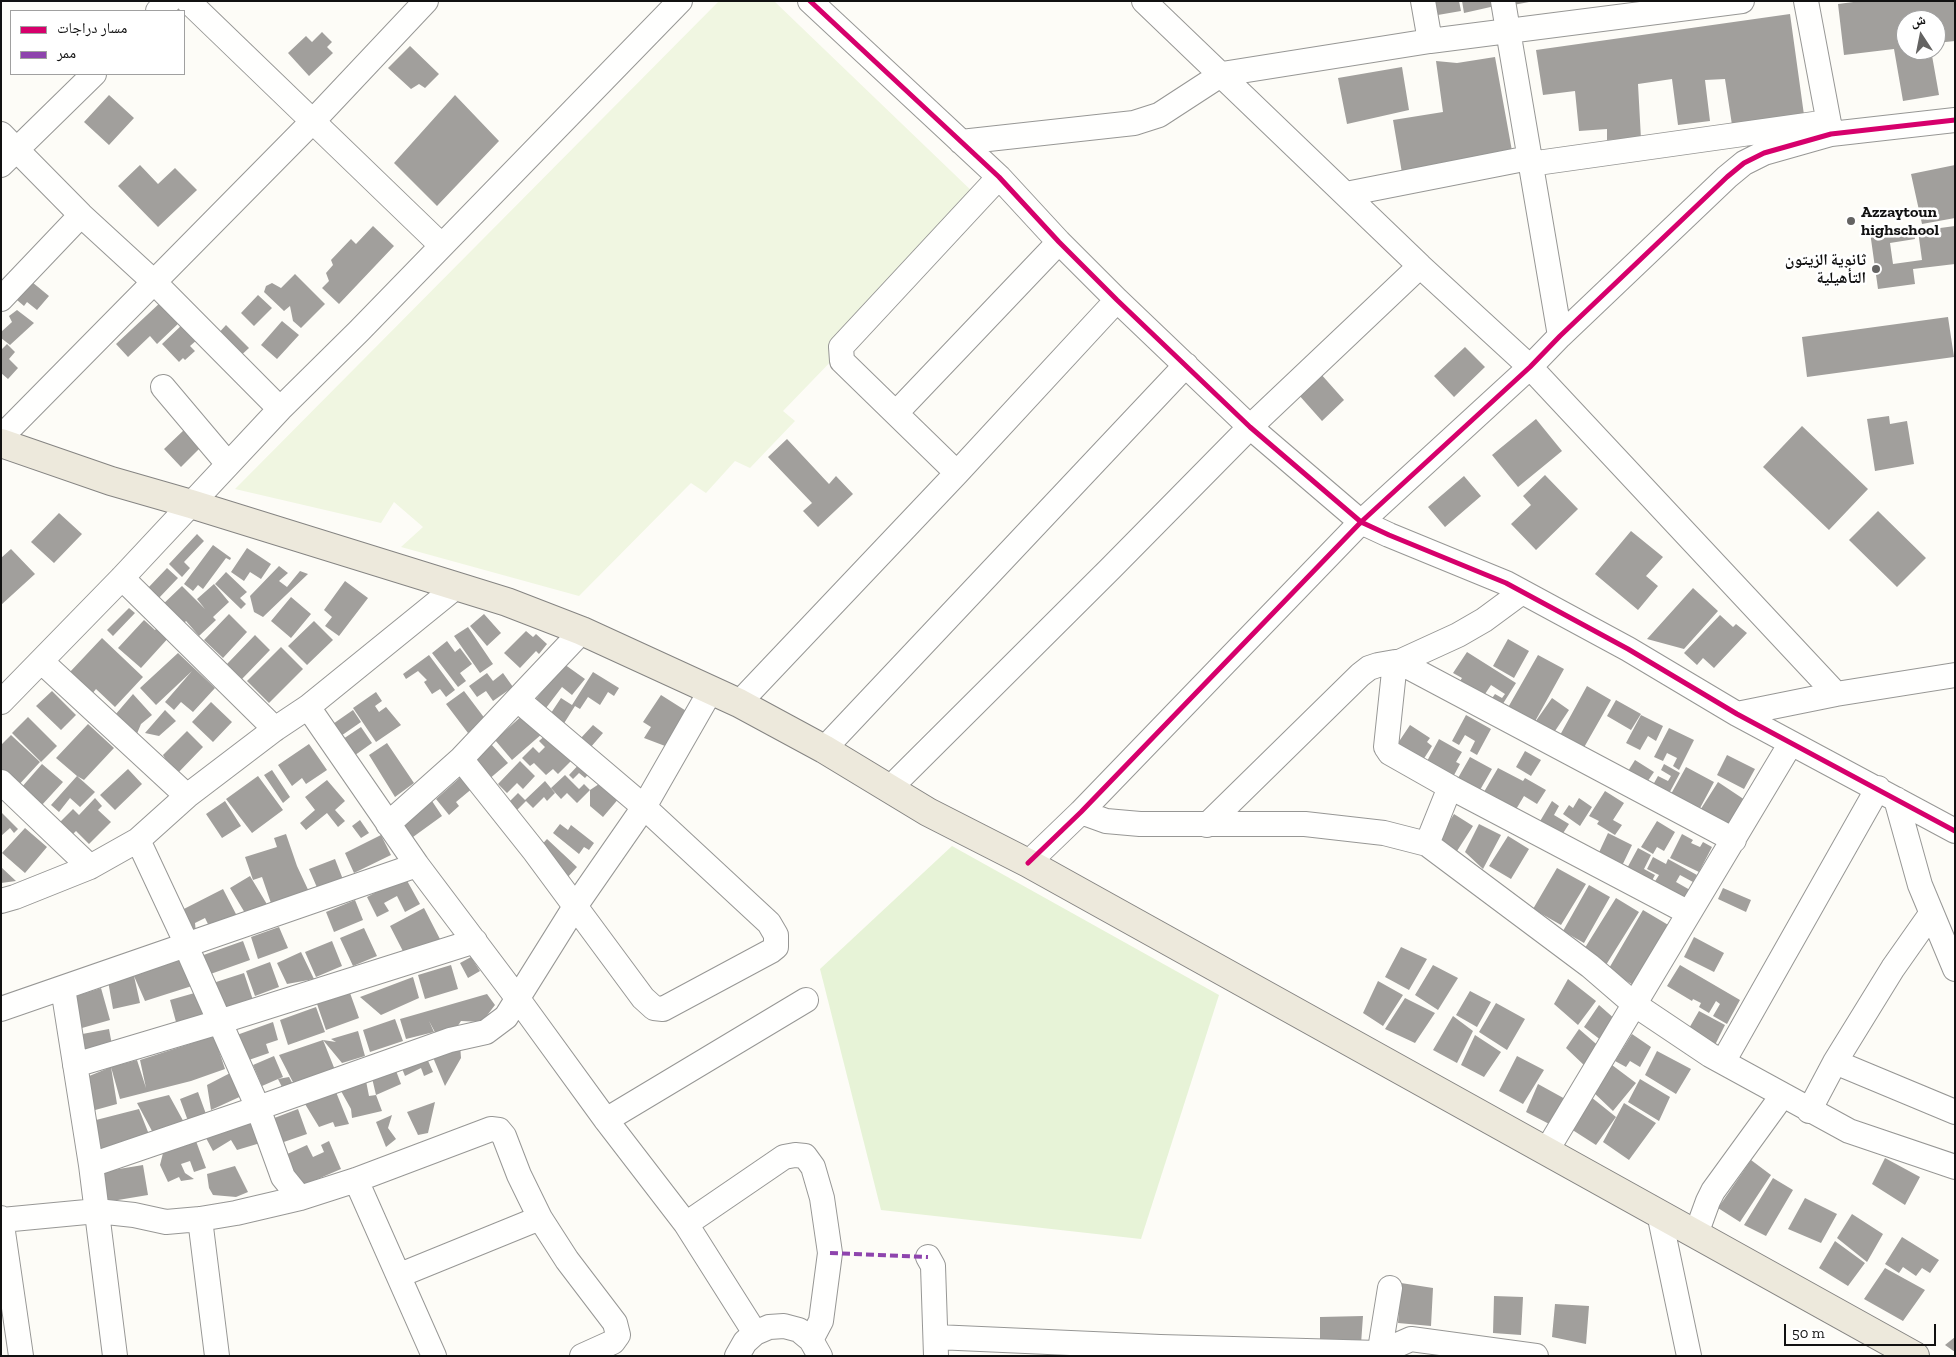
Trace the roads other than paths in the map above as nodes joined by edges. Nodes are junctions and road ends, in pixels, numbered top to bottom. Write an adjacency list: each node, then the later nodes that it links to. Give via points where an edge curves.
1 (168, 1): 12 (street)
2 (188, 1): 17 (street)
3 (426, 1): 17 (street)
4 (680, 1): 27 (street)
5 (810, 1): 20 (street)
6 (1144, 1): 15 (street)
7 (1423, 1): 14 (street)
8 (1503, 1): 13 (street)
9 (1742, 1): 11 (street)
10 (1806, 1): 19 (street)
11 (1701, 4): 13 (street)
12 (159, 10)
13 (1508, 32): 14 (street); 22 (street)
14 (1430, 41): 15 (street)
15 (1222, 74): 20 (street, via 1159,115 1134,123); 24 (street)
16 (93, 75): 21 (street)
17 (313, 120): 27 (street); 29 (street)
18 (1955, 120): 19 (street)
19 (1829, 128): 22 (street); 32 (street, via 1744,163)
20 (961, 142): 23 (street)
21 (6, 150): 25 (street)
22 (1529, 161): 24 (street); 32 (street)
23 (999, 178): 26 (street); 37 (street, via 841,347 842,361)
24 (1346, 194): 28 (street)
25 (82, 215): 29 (street); 30 (street)
26 (1059, 242): 31 (street); 37 (street)
27 (441, 245): 36 (street)
28 (1420, 266): 34 (street); 38 (street)
29 (154, 282): 36 (street); 39 (street)
30 (1, 299)
31 (1116, 300): 33 (street); 42 (street)
32 (1560, 336): 34 (street)
33 (1186, 365): 38 (street); 61 (street)
34 (1530, 367): 44 (street); 53 (street)
35 (163, 386): 41 (street)
36 (280, 409): 41 (street)
37 (896, 413): 42 (street)
38 (1250, 427): 44 (street); 65 (street)
39 (1, 437)
40 (1, 443): 43 (main road, via 111,481)
41 (228, 464): 43 (street)
42 (957, 473): 56 (street)
43 (191, 504): 45 (street); 46 (main road)
44 (1361, 522): 47 (street); 69 (street)
45 (122, 578): 49 (street); 59 (street)
46 (456, 587): 48 (main road, via 507,602); 57 (street)
47 (1522, 592): 50 (street, via 1458,635); 58 (street, via 1628,649)
48 (582, 631): 52 (main road); 54 (street)
49 (42, 662): 55 (street); 67 (street)
50 (1397, 662): 64 (street, via 1386,747 1390,753); 71 (street, via 1373,666 1360,675); 74 (street)
51 (1955, 675): 53 (street)
52 (711, 690): 56 (main road); 68 (street)
53 (1836, 694): 58 (street)
54 (518, 700): 62 (street); 68 (street)
55 (1, 702)
56 (739, 703): 61 (main road)
57 (308, 707): 59 (street); 70 (street)
58 (1737, 714): 60 (street)
59 (275, 728): 67 (street)
60 (1791, 743): 66 (street); 74 (street)
61 (824, 749): 65 (main road)
62 (461, 759): 70 (street); 80 (street)
63 (1, 782): 78 (street)
64 (1450, 786): 75 (street); 81 (street)
65 (888, 789): 76 (main road)
66 (1887, 794): 72 (street); 82 (street); 92 (street)
67 (187, 796): 73 (street)
68 (644, 807): 80 (street); 80 (street, via 769,924 776,935 776,947 663,1009 654,1008 643,998)
69 (1081, 812): 71 (street, via 1106,821); 76 (street)
70 (388, 824): 77 (street)
71 (1207, 825): 75 (street, via 1305,824 1384,833)
72 (1955, 831)
73 (138, 840): 78 (street); 84 (street)
74 (1734, 840): 81 (street)
75 (1427, 844): 89 (street, via 1590,966)
76 (1028, 864): 100 (main road)
77 (417, 865): 83 (street); 84 (street)
78 (90, 867): 79 (street)
79 (1, 901)
80 (576, 904): 87 (street)
81 (1689, 913): 89 (street)
82 (1932, 914): 85 (street); 93 (street, via 1893,968)
83 (475, 941): 87 (street); 91 (street)
84 (186, 946): 86 (street); 91 (street)
85 (1955, 969)
86 (63, 988): 90 (street); 94 (street)
87 (518, 999): 96 (street, via 506,1017 486,1032 450,1040); 99 (street)
88 (806, 1000): 99 (street)
89 (1634, 1004): 92 (street); 100 (street)
90 (1, 1008)
91 (219, 1022): 94 (street); 96 (street)
92 (1723, 1062): 95 (street)
93 (1835, 1062): 97 (street); 98 (street)
94 (75, 1065): 101 (street)
95 (1782, 1096): 97 (street); 111 (street, via 1713,1191)
96 (258, 1108): 101 (street); 104 (street, via 283,1177)
97 (1810, 1111): 102 (street, via 1849,1132)
98 (1955, 1112)
99 (606, 1120): 110 (street)
100 (1547, 1150): 106 (main road)
101 (91, 1165): 105 (street)
102 (1955, 1167)
103 (356, 1180): 104 (street); 107 (street, via 491,1129 499,1130); 113 (street)
104 (300, 1198): 109 (street)
105 (97, 1211): 108 (street); 109 (street, via 166,1222); 121 (street)
106 (1659, 1213): 111 (main road); 127 (street)
107 (540, 1218): 113 (street); 124 (street, via 566,1260 615,1323 618,1335 612,1342)
108 (1, 1219): 120 (street)
109 (200, 1219): 122 (street)
110 (686, 1224): 115 (street); 117 (street, via 784,1157 805,1156 813,1167 822,1198 830,1253)
111 (1696, 1234): 128 (main road)
112 (928, 1257): 116 (street, via 933,1266)
113 (400, 1275): 123 (street)
114 (1390, 1288): 119 (street)
115 (755, 1333): 117 (street, via 769,1327 784,1326 799,1330); 125 (street)
116 (936, 1346): 118 (street)
117 (815, 1348)
118 (1160, 1351): 119 (street)
119 (1379, 1354): 126 (street, via 1411,1338)
120 (21, 1356)
121 (115, 1356)
122 (217, 1356)
123 (434, 1356)
124 (582, 1356)
125 (737, 1356)
126 (1536, 1356)
127 (1690, 1356)
128 (1915, 1356)

